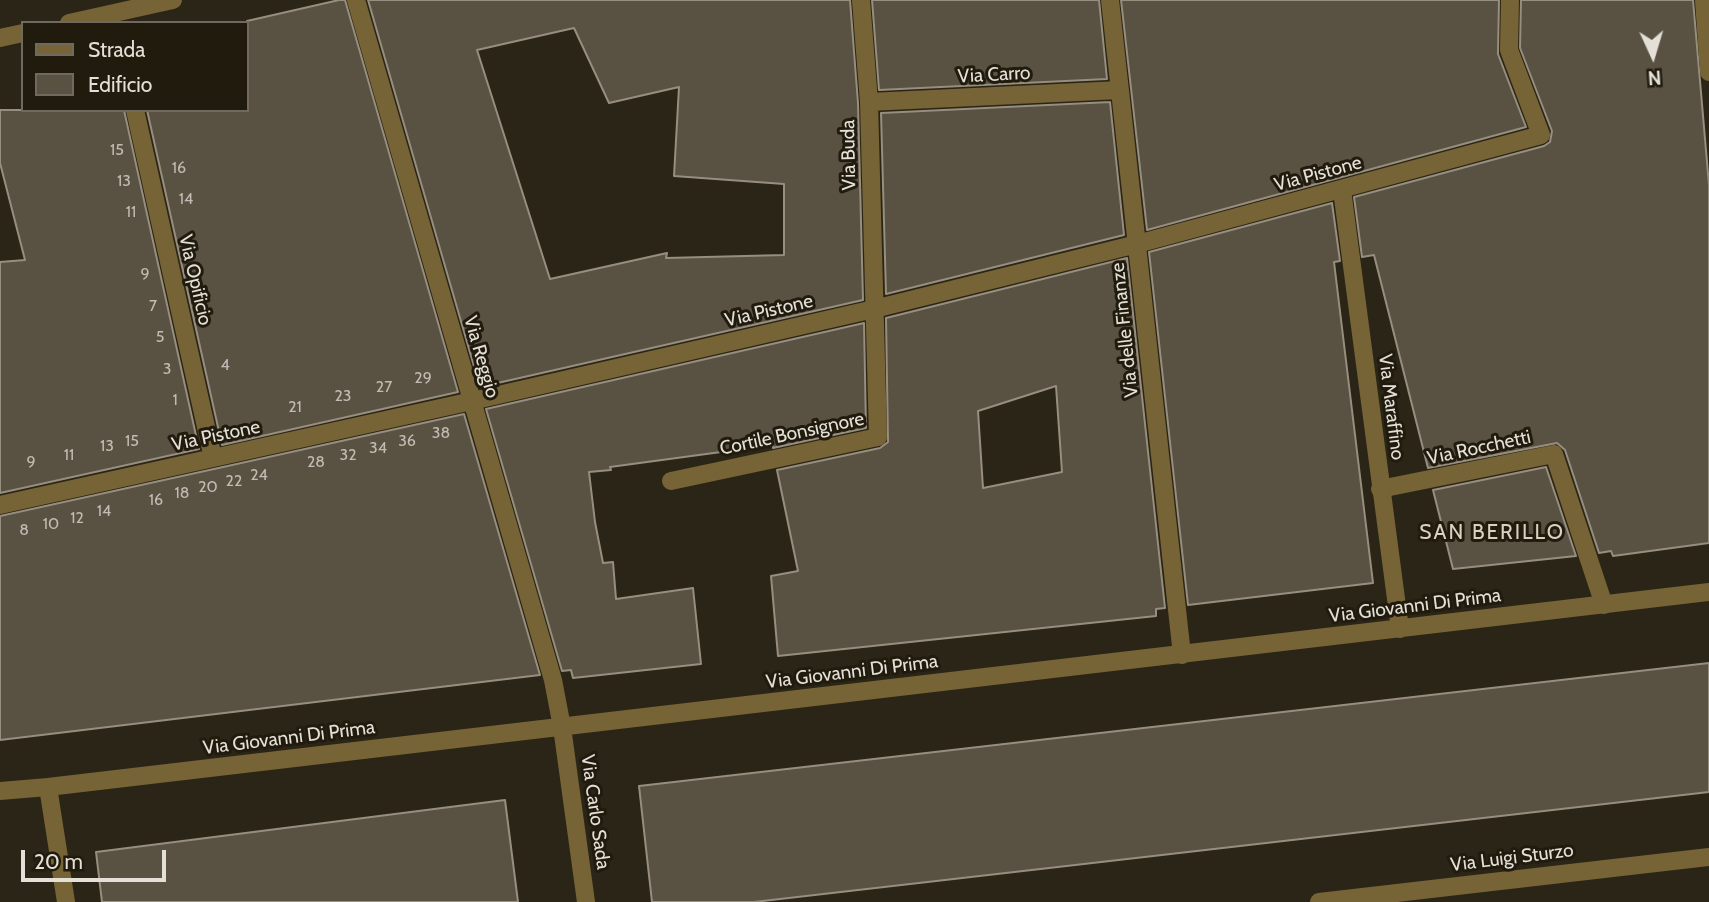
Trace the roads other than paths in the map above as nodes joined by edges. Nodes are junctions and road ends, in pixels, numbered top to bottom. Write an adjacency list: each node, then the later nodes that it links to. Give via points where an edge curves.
1 (173, 0): 7 (street)
2 (356, 0): 18 (street, Via Reggio)
3 (861, 0): 13 (street, Via Buda)
4 (1110, 0): 12 (street, Via delle Finanze)
5 (1510, 0): 15 (street, Via Pistone, via 1509,50 1541,135)
6 (1704, 0): 11 (street)
7 (115, 18): 8 (street)
8 (87, 21)
9 (21, 33): 10 (street)
10 (0, 38)
11 (1709, 72)
12 (1120, 90): 13 (street, Via Carro); 16 (street, Via delle Finanze)
13 (869, 102): 17 (street, Via Buda)
14 (135, 112): 19 (street, Via Opificio)
15 (1342, 190): 16 (street, Via Pistone); 21 (street, Via Maraffino)
16 (1137, 244): 17 (street, Via Pistone); 26 (street, Via delle Finanze)
17 (874, 309): 18 (street, Via Pistone); 20 (street, Cortile Bonsignore, via 878,437)
18 (472, 401): 19 (street, Via Pistone); 27 (street, Via Reggio, via 553,680)
19 (213, 458): 22 (street, Via Pistone)
20 (671, 481)
21 (1380, 489): 24 (street, Via Rocchetti, via 1554,454); 25 (street, Via Maraffino)
22 (0, 505)
23 (1709, 592): 24 (street, Via Giovanni Di Prima)
24 (1604, 605): 25 (street, Via Giovanni Di Prima)
25 (1400, 629): 26 (street, Via Giovanni Di Prima)
26 (1182, 654): 27 (street, Via Giovanni Di Prima)
27 (562, 727): 28 (street, Via Giovanni Di Prima); 32 (street, Via Carlo Sada)
28 (48, 787): 29 (street, Via Giovanni Di Prima); 31 (street)
29 (0, 791)
30 (1709, 857): 33 (street, Via Luigi Sturzo)
31 (66, 902)
32 (586, 902)
33 (1319, 902)

